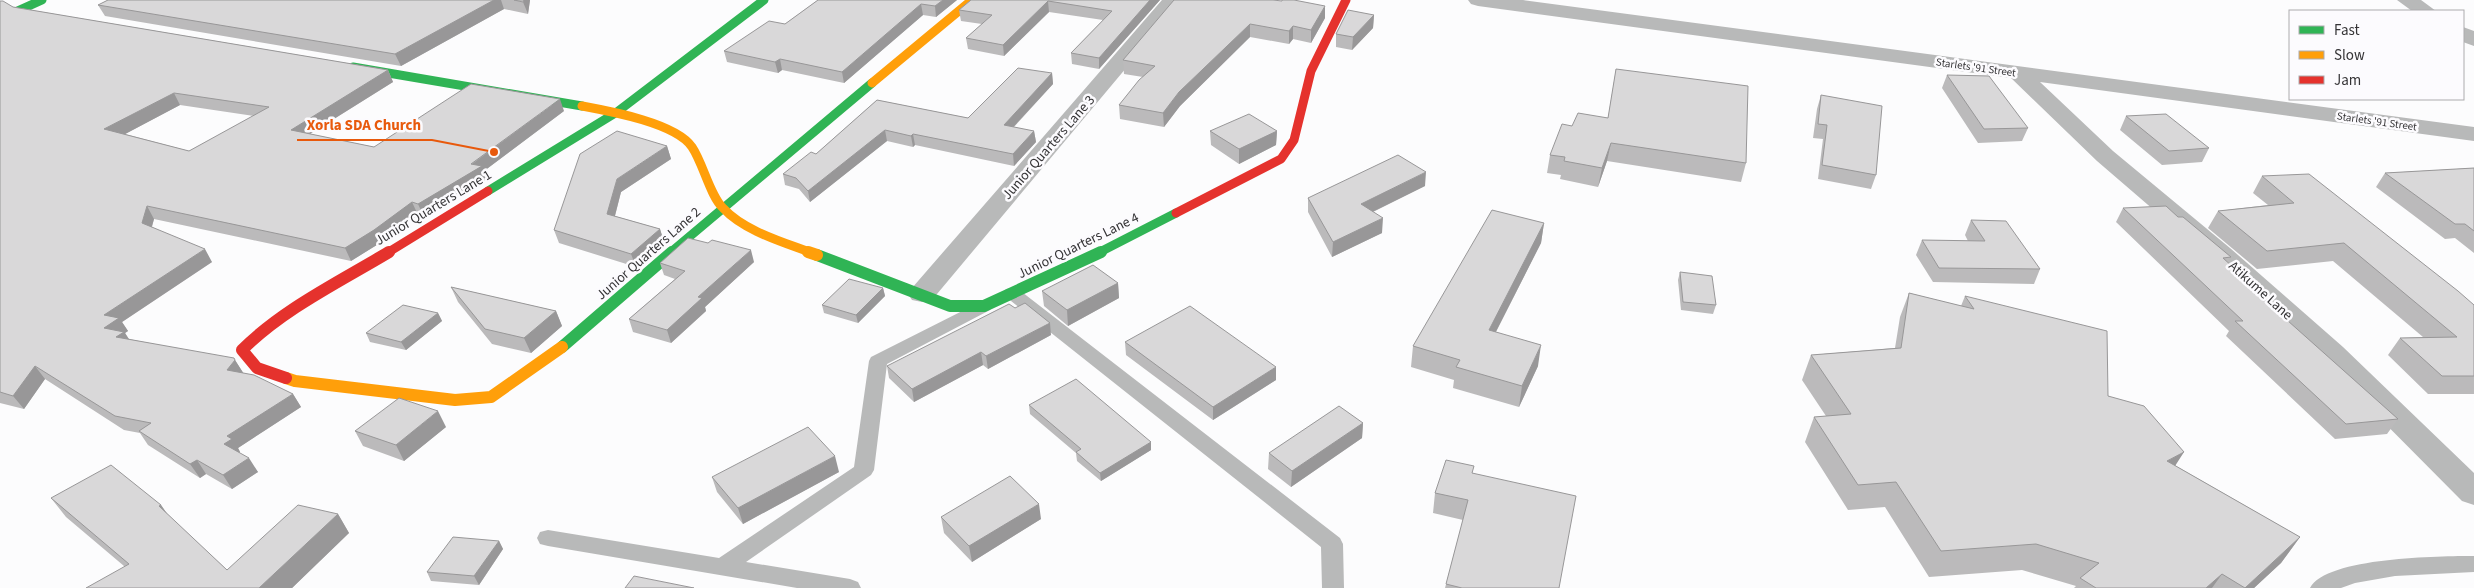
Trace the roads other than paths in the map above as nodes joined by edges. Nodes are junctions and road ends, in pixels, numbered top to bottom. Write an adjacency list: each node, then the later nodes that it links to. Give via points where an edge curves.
1 (42, 0): 8 (street)
2 (764, 0): 14 (street, Junior Quarters Lane 1)
3 (972, 0): 16 (street, Junior Quarters Lane 2)
4 (1173, 0): 18 (street, Junior Quarters Lane 3)
5 (1346, 0): 17 (street, Junior Quarters Lane 4, via 1311,71 1294,140 1281,159)
6 (1478, 0): 13 (street, Starlets '91 Street)
7 (2407, 0): 9 (street)
8 (20, 10): 10 (street); 11 (street)
9 (2424, 10)
10 (40, 13)
11 (0, 19)
12 (343, 65): 14 (street)
13 (2018, 73): 15 (street, Starlets '91 Street); 21 (street, Atikume Lane, via 2105,156 2333,354)
14 (617, 112): 16 (street, via 662,126 691,144); 20 (street, Junior Quarters Lane 1, via 298,307 258,334 242,350 257,368)
15 (2474, 134)
16 (722, 208): 18 (street, Junior Quarters Lane 4, via 756,231); 20 (street, Junior Quarters Lane 2, via 577,335 491,397 455,400)
17 (1012, 293): 19 (street, Junior Quarters Lane 4); 26 (lane, via 1332,544)
18 (922, 294): 19 (street, Junior Quarters Lane 4, via 950,306)
19 (984, 306): 24 (lane, via 878,362 864,470)
20 (295, 381)
21 (2474, 493)
22 (548, 538): 24 (lane)
23 (2474, 564): 27 (lane, via 2408,566 2335,579)
24 (722, 567): 25 (lane)
25 (850, 588)
26 (1332, 588)
27 (2321, 588)

